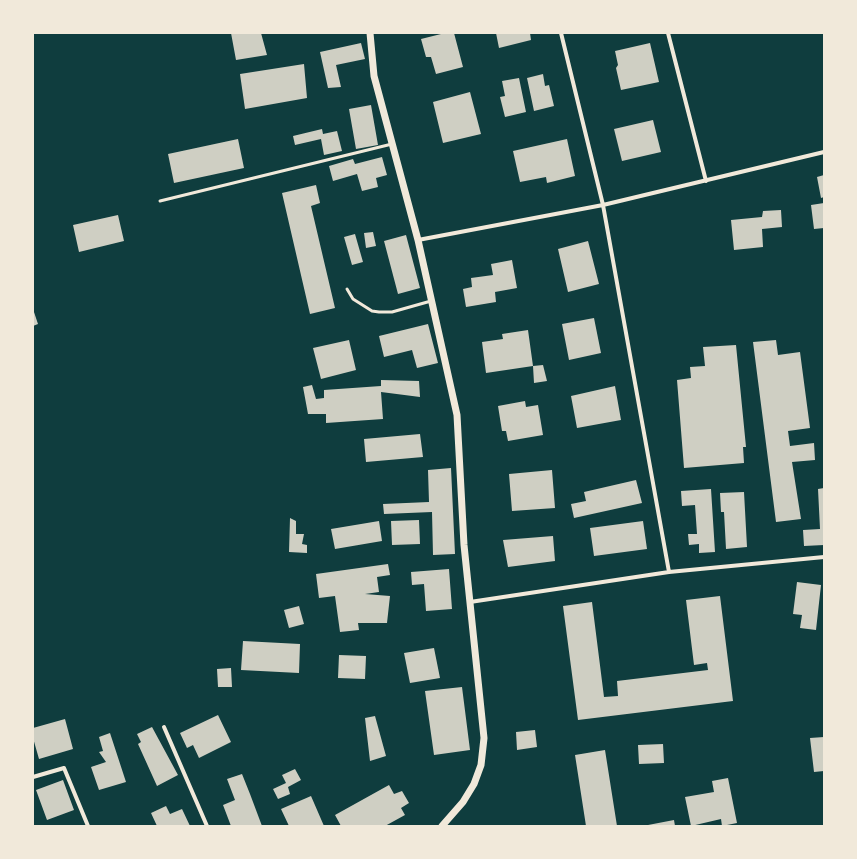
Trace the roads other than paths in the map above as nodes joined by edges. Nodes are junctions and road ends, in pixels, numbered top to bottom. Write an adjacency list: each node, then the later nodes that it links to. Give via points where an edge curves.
1 (370, 33): 4 (street, via 374,76)
2 (561, 33): 8 (street)
3 (668, 33): 6 (street)
4 (392, 144): 7 (lane); 9 (street)
5 (824, 152): 6 (street)
6 (706, 181): 8 (street)
7 (160, 201)
8 (603, 205): 9 (street); 13 (street)
9 (418, 240): 11 (street)
10 (347, 289): 11 (lane, via 353,299 372,311 379,312 392,312)
11 (432, 300): 14 (street, via 457,415)
12 (824, 557): 13 (street)
13 (669, 572): 14 (street)
14 (469, 602): 19 (street, via 484,738 482,765 463,802)
15 (164, 727): 18 (street)
16 (33, 777): 17 (street, via 64,768)
17 (88, 826)
18 (207, 826)
19 (442, 826)

